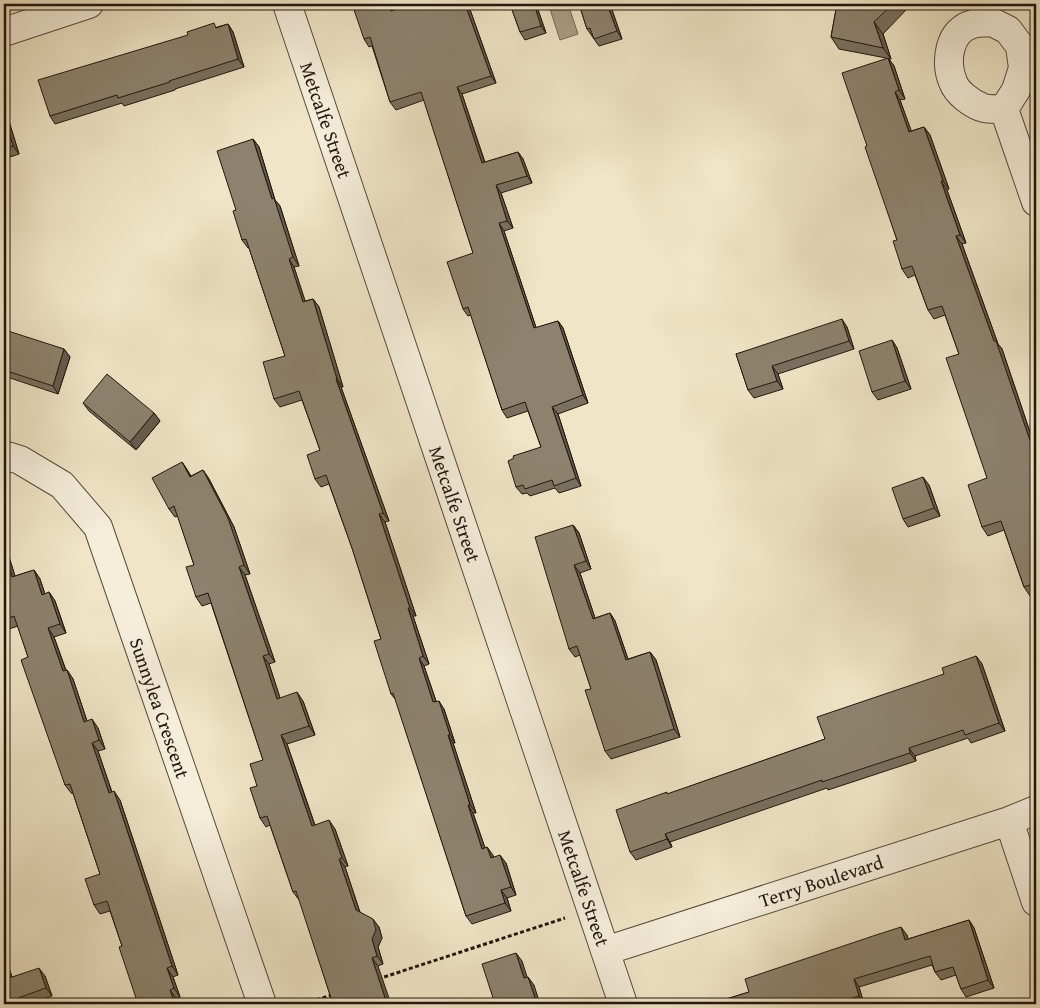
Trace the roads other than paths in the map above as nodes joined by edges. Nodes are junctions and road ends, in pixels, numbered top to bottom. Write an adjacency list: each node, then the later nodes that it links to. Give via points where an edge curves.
1 (89, 4): 3 (street)
2 (287, 4): 10 (street, Metcalfe Street)
3 (4, 32)
4 (1004, 109): 5 (street)
5 (1036, 202)
6 (4, 455): 11 (street, Sunnylea Crescent, via 20,460 62,485 98,527)
7 (1036, 810): 8 (street, Terry Boulevard)
8 (1009, 821): 9 (street); 10 (street, Terry Boulevard)
9 (1036, 902)
10 (605, 951): 12 (street, Metcalfe Street)
11 (262, 1004)
12 (623, 1004)

